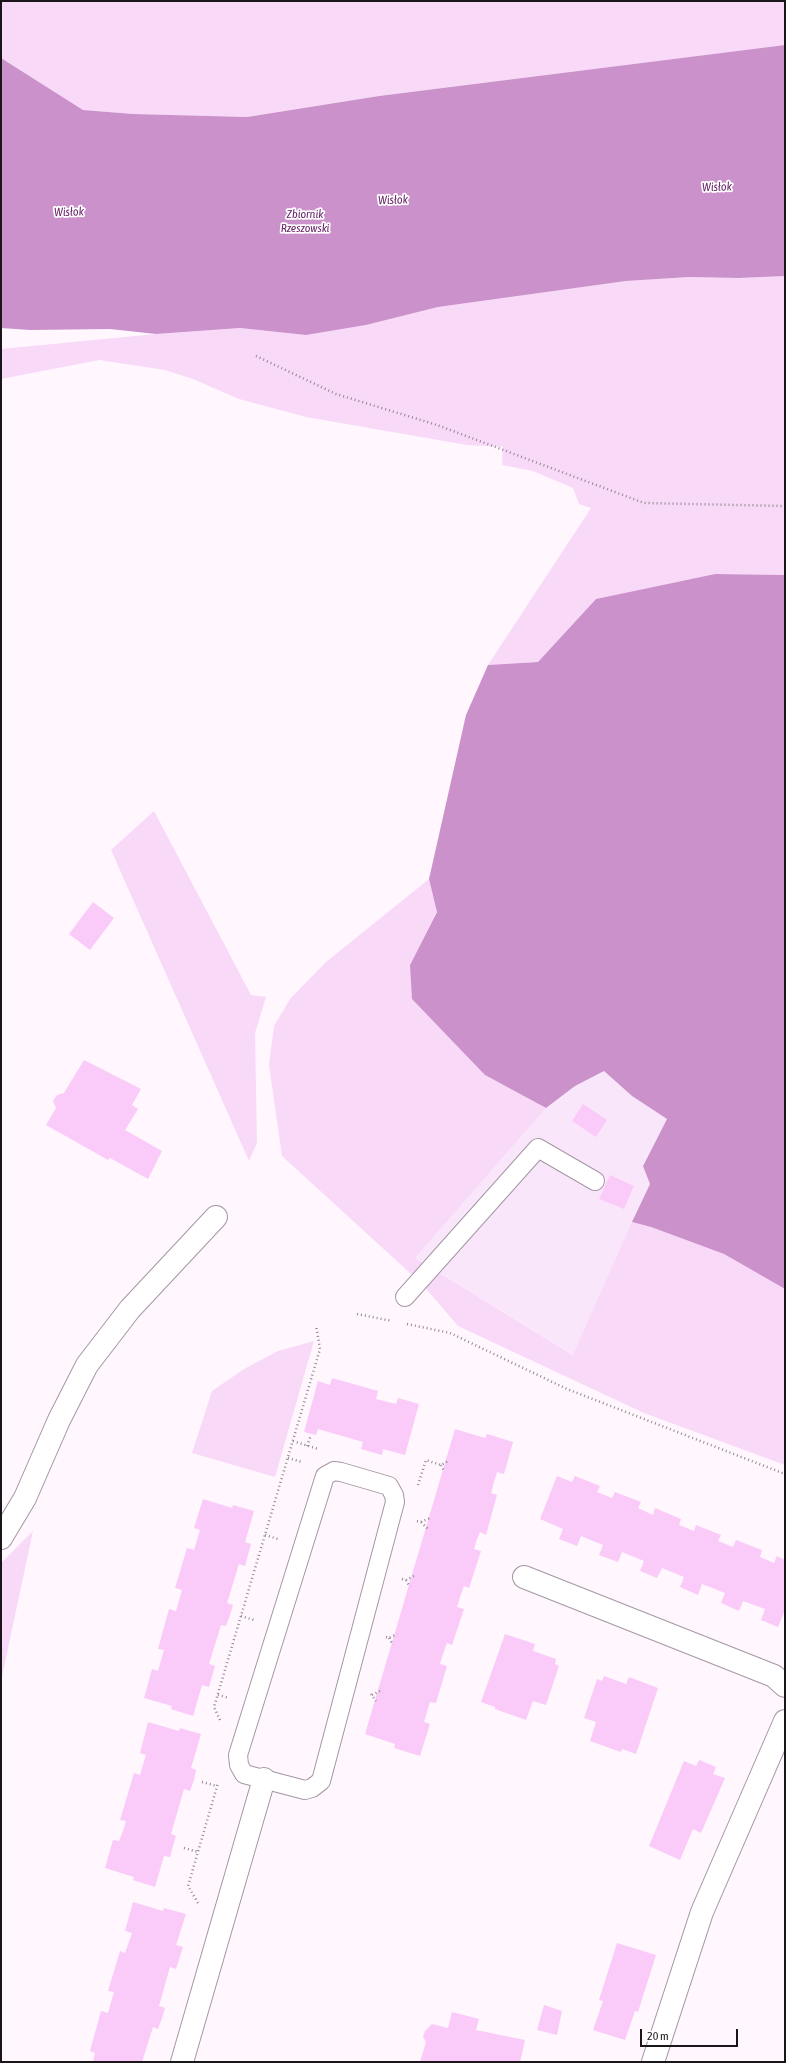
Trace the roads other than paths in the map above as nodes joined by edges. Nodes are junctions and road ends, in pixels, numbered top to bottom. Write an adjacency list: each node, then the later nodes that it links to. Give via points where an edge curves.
1 (595, 1181): 3 (lane, via 538,1148)
2 (216, 1217): 4 (street, via 130,1308 87,1365 59,1420 25,1498)
3 (405, 1297)
4 (1, 1538)
5 (524, 1577): 6 (street, via 774,1676)
6 (785, 1686)
7 (785, 1721): 10 (street, via 702,1912)
8 (264, 1779): 8 (lane, via 306,1790 320,1781 395,1502 389,1486 341,1472 334,1471 325,1476 238,1755 239,1765 244,1774); 9 (street)
9 (182, 2062)
10 (652, 2062)

